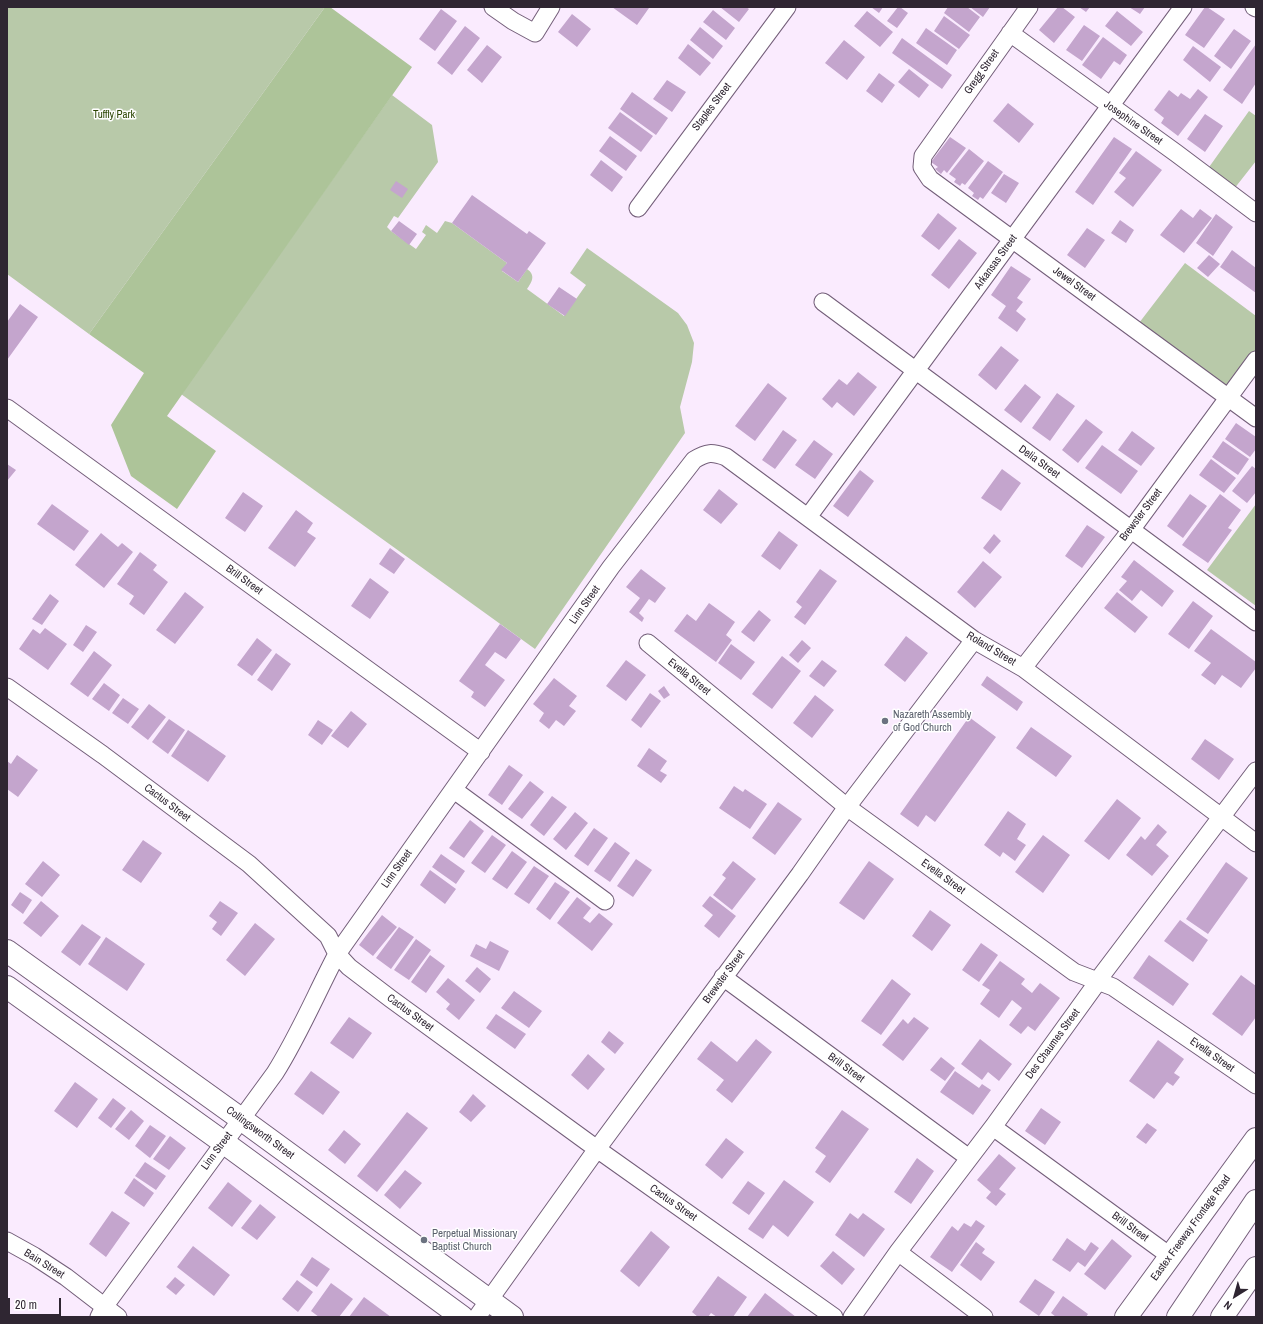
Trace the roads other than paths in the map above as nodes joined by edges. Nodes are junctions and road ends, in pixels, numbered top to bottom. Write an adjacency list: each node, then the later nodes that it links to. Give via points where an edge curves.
1 (493, 7): 2 (street, via 535,33)
2 (551, 7)
3 (787, 7): 9 (street, Staples Street)
4 (1029, 7): 6 (street, Gregg Street)
5 (1184, 7): 7 (street, Arkansas Street)
6 (1010, 33): 7 (street, Josephine Street); 8 (street, Gregg Street)
7 (1110, 107): 10 (street, Josephine Street); 11 (street, Arkansas Street)
8 (936, 137): 11 (street, Jewel Street, via 923,156 922,168 930,179)
9 (638, 208)
10 (1256, 213)
11 (1013, 239): 14 (street, Arkansas Street); 15 (street, Jewel Street)
12 (823, 302): 14 (street, Delia Street)
13 (1256, 360): 15 (street, Brewster Street)
14 (916, 372): 19 (street, Arkansas Street); 20 (street, Delia Street)
15 (1228, 398): 17 (street, Jewel Street); 20 (street, Brewster Street)
16 (7, 408): 26 (street, Brill Street)
17 (1256, 418)
18 (726, 457): 19 (street, Roland Street); 26 (street, Linn Street, via 715,453 704,454 694,460 611,567)
19 (808, 517): 22 (street, Roland Street)
20 (1131, 530): 21 (street, Delia Street); 24 (street, Brewster Street)
21 (1256, 622)
22 (974, 640): 24 (street, Roland Street); 29 (street, Brewster Street)
23 (648, 643): 29 (street, Evella Street)
24 (1023, 668): 30 (street, Roland Street)
25 (7, 687): 34 (street, Cactus Street, via 249,864 328,936)
26 (481, 752): 28 (street, Linn Street)
27 (1256, 771): 30 (street, Des Chaumes Street)
28 (454, 790): 32 (street); 34 (street, Linn Street)
29 (847, 807): 35 (street, Brewster Street); 36 (street, Evella Street, via 1074,972)
30 (1222, 817): 31 (street, Roland Street); 36 (street, Des Chaumes Street)
31 (1256, 842)
32 (605, 901)
33 (7, 951): 39 (main road, Collingsworth Street)
34 (337, 954): 39 (street, Linn Street, via 287,1054); 43 (street, Cactus Street, via 348,967)
35 (723, 978): 43 (street, Brewster Street); 44 (street, Brill Street)
36 (1098, 980): 38 (street, Evella Street, via 1113,987); 40 (street, Des Chaumes Street)
37 (7, 987): 42 (main road)
38 (1256, 1085)
39 (241, 1119): 42 (street, Linn Street); 50 (main road, Collingsworth Street)
40 (992, 1127): 44 (street, Des Chaumes Street); 48 (street, Brill Street)
41 (1256, 1140): 48 (main road, Eastex Freeway Frontage Road)
42 (224, 1142): 51 (street, Linn Street); 53 (main road)
43 (597, 1148): 50 (street, Brewster Street); 55 (street, Cactus Street)
44 (969, 1158): 47 (street, Des Chaumes Street)
45 (1256, 1201): 59 (main road)
46 (7, 1241): 51 (street, Bain Street, via 66,1277)
47 (898, 1252): 56 (street, Des Chaumes Street); 57 (street)
48 (1170, 1256): 58 (main road, Eastex Freeway Frontage Road)
49 (1256, 1268): 60 (main road)
50 (483, 1309): 54 (main road, Collingsworth Street)
51 (101, 1312): 52 (street, Bain Street)
52 (118, 1317)
53 (462, 1317)
54 (512, 1317)
55 (834, 1317)
56 (852, 1317)
57 (984, 1317)
58 (1126, 1317)
59 (1178, 1317)
60 (1222, 1317)

